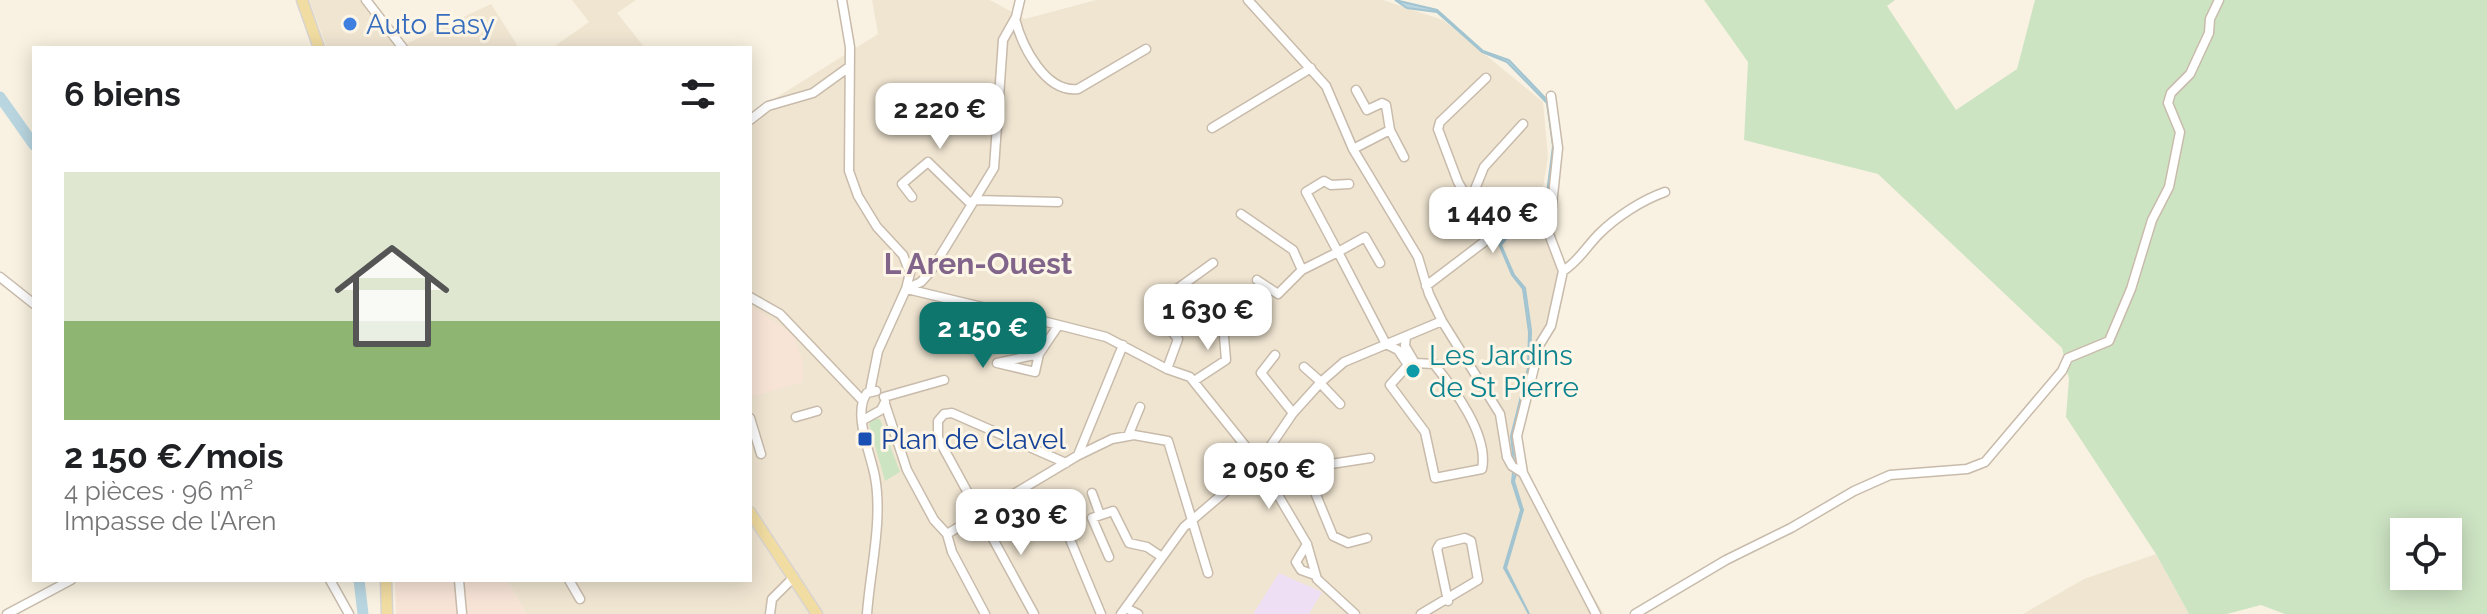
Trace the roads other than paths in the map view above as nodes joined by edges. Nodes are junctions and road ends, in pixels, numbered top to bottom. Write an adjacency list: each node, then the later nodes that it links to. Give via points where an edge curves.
1 (302, 0): 8 (main road)
2 (366, 0): 9 (street)
3 (842, 0): 11 (street)
4 (1248, 0): 12 (street)
5 (2219, 0): 108 (street, via 2190,74 2171,93 2168,103 2180,132 2169,187 2109,341 2068,358 1985,462 1967,469 1890,475)
6 (1020, 4): 7 (street)
7 (1015, 19): 10 (street, via 1040,70 1070,90); 26 (street, via 1000,57 994,168)
8 (318, 46)
9 (401, 46)
10 (1146, 49)
11 (849, 67): 16 (street, via 813,93 768,106); 37 (street, via 849,171 877,227 908,263)
12 (1311, 68): 18 (street); 20 (street, via 1326,86)
13 (1486, 78): 25 (street, via 1438,129 1458,182)
14 (1356, 90): 19 (street, via 1367,110 1386,105)
15 (1551, 96): 33 (street, via 1558,148 1549,234)
16 (752, 118)
17 (1523, 124): 25 (street, via 1484,167)
18 (1212, 128)
19 (1390, 130): 20 (street); 21 (street)
20 (1353, 149): 36 (street, via 1418,257)
21 (1404, 157)
22 (1349, 184): 29 (street, via 1324,181 1306,192)
23 (1665, 192): 33 (street, via 1601,232)
24 (912, 197): 26 (street, via 902,184 928,162)
25 (1471, 199): 36 (street, via 1487,232 1484,242)
26 (973, 202): 27 (street); 37 (street, via 931,271)
27 (1058, 202)
28 (1241, 214): 32 (street, via 1293,250)
29 (1338, 252): 31 (street, via 1365,237); 32 (street); 46 (street)
30 (1213, 263): 43 (street, via 1152,307)
31 (1380, 263)
32 (1302, 270): 35 (street, via 1278,294)
33 (1563, 271): 71 (street, via 1551,326 1535,352 1517,436)
34 (0, 277): 40 (street)
35 (1257, 280)
36 (1426, 286): 41 (street)
37 (906, 289): 42 (street); 56 (street, via 889,321 871,379)
38 (1216, 296): 43 (street)
39 (752, 298): 56 (street, via 780,314 857,392)
40 (32, 302)
41 (1442, 321): 44 (street); 71 (street, via 1500,414 1507,457)
42 (1058, 326): 47 (street); 48 (street)
43 (1172, 332): 52 (street, via 1178,339)
44 (1406, 336): 46 (street); 50 (street)
45 (1224, 337): 54 (street, via 1226,360)
46 (1386, 344): 50 (street); 55 (street, via 1344,362)
47 (1123, 345): 52 (street); 66 (street)
48 (1039, 354)
49 (1275, 355): 60 (street, via 1261,373)
50 (1412, 364): 50 (street, via 1390,385 1425,432 1435,478 1482,469 1477,434 1445,377 1434,364)
51 (1304, 367): 55 (street)
52 (1167, 369): 54 (street)
53 (944, 380): 56 (street)
54 (1194, 381): 69 (street)
55 (1320, 382): 57 (street); 60 (street)
56 (875, 402): 78 (street, via 915,486); 100 (street, via 862,420 877,487)
57 (1340, 404)
58 (1140, 407): 63 (street)
59 (817, 411): 61 (street)
60 (1293, 413): 64 (street)
61 (796, 417)
62 (752, 425): 65 (street)
63 (1128, 436): 66 (street); 77 (street, via 1168,441)
64 (1266, 452): 69 (street); 70 (street, via 1293,449)
65 (761, 454)
66 (1077, 456): 68 (street)
67 (1370, 458): 70 (street)
68 (1066, 463): 72 (street); 75 (street, via 944,414 938,421 938,438)
69 (1259, 463): 77 (street); 80 (street)
70 (1305, 468): 79 (street, via 1333,536 1348,543)
71 (1518, 470): 107 (street)
72 (1019, 492): 75 (street); 103 (street, via 1034,512 1069,537)
73 (1092, 493): 76 (street)
74 (752, 515): 85 (main road)
75 (980, 515): 78 (street); 102 (street)
76 (1100, 515): 81 (street, via 1092,518); 82 (street, via 1113,511 1129,543)
77 (1191, 520): 82 (street); 83 (street)
78 (947, 534): 101 (street)
79 (1367, 538)
80 (1307, 544): 84 (street); 84 (street, via 1296,562)
81 (1109, 557)
82 (1162, 557): 93 (street)
83 (1208, 573)
84 (1315, 575): 105 (street)
85 (794, 577): 98 (street, via 772,599); 99 (main road)
86 (67, 582): 95 (street)
87 (331, 582): 96 (street)
88 (386, 582): 94 (main road)
89 (459, 582): 97 (street)
90 (570, 582): 91 (street)
91 (580, 599)
92 (1448, 601): 92 (street, via 1478,580 1471,541 1465,538 1437,549); 106 (street)
93 (1124, 611): 104 (street)
94 (387, 613)
95 (7, 614)
96 (349, 614)
97 (462, 614)
98 (770, 614)
99 (817, 614)
100 (867, 614)
101 (985, 614)
102 (1034, 614)
103 (1101, 614)
104 (1138, 614)
105 (1355, 614)
106 (1421, 614)
107 (1596, 614)
108 (1635, 614)

